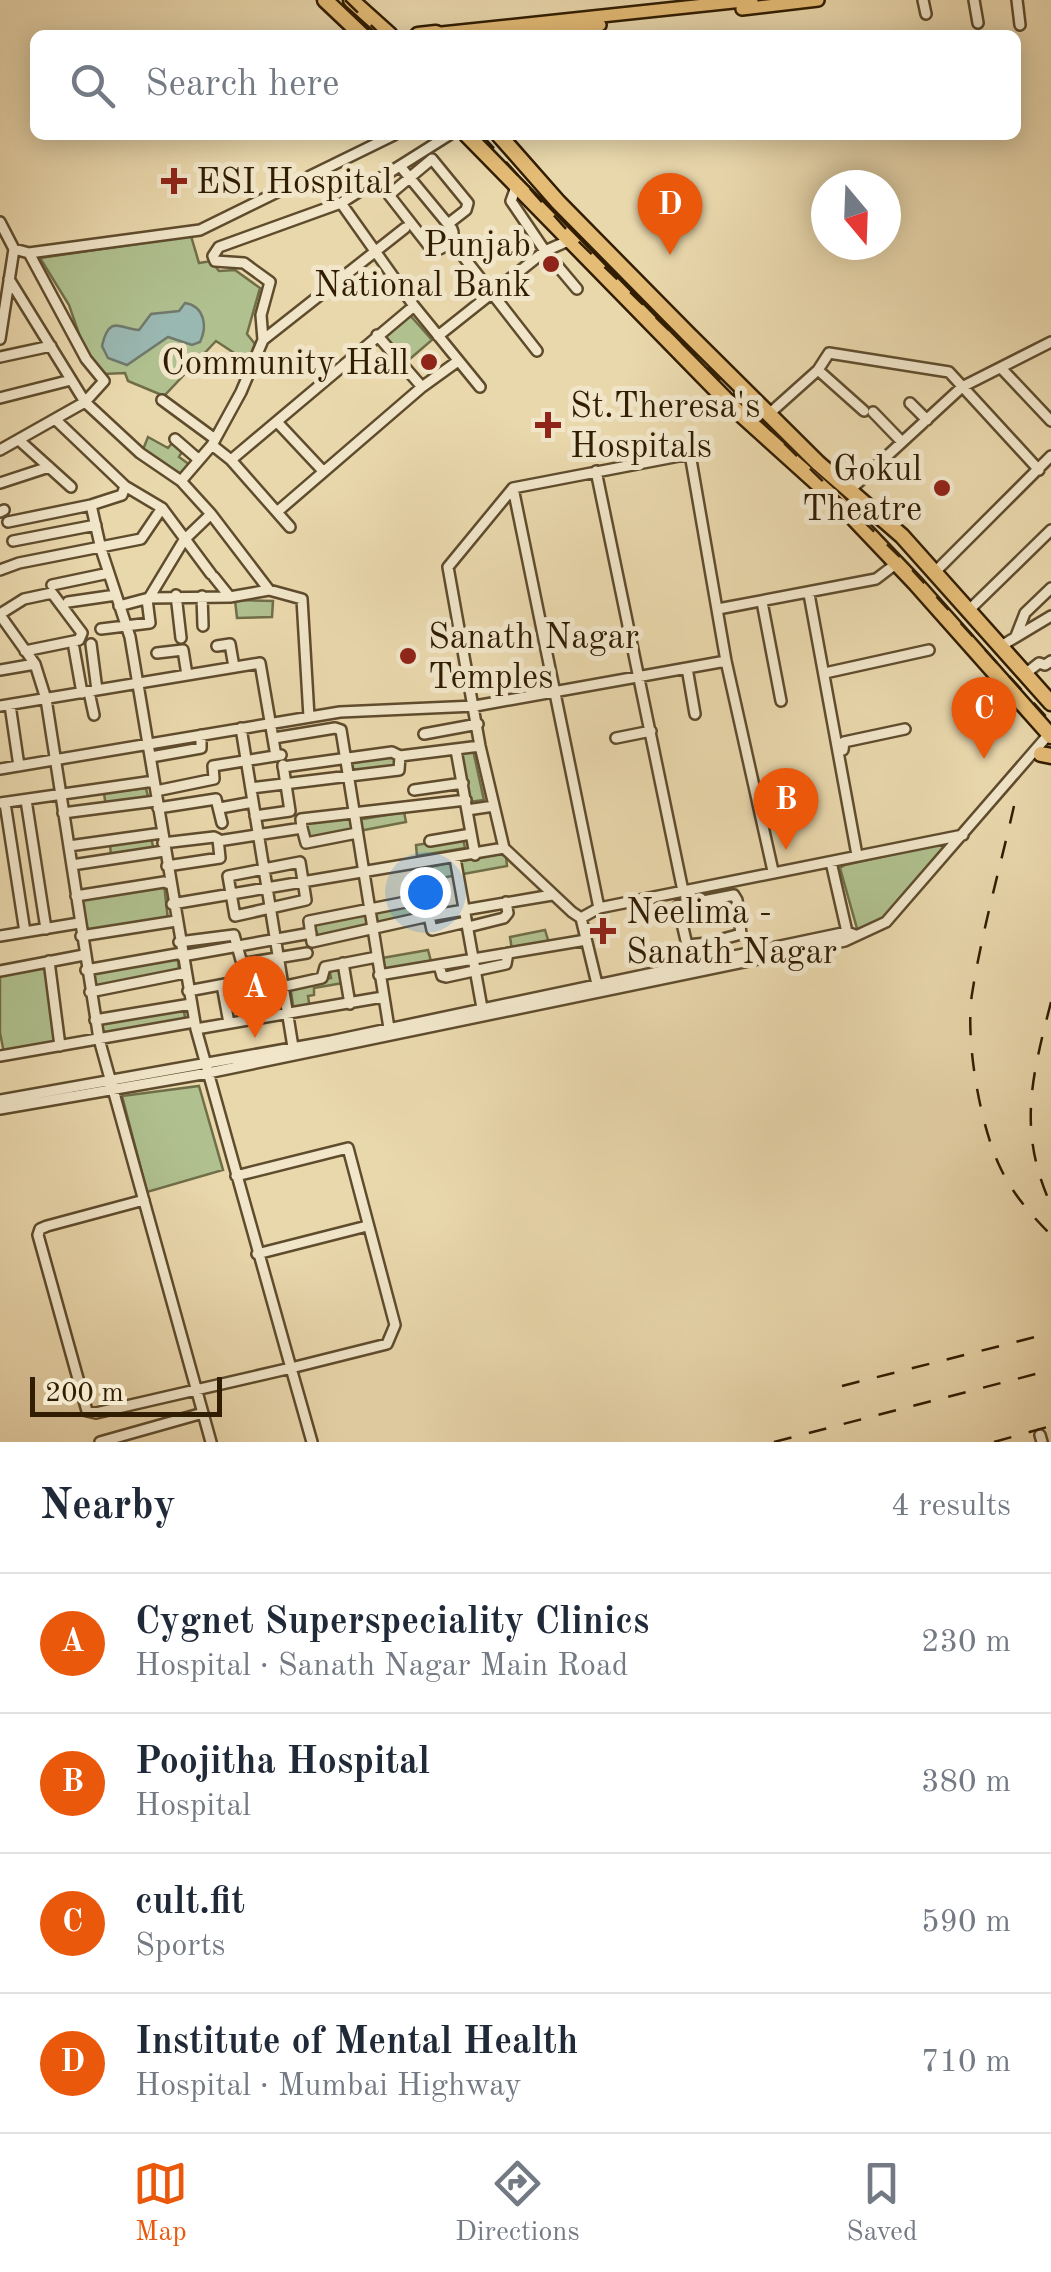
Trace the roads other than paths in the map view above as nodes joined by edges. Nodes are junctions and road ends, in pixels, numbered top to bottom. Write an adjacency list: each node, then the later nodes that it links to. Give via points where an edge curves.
1 (324, 0): 11 (highway)
2 (752, 0): 13 (main road)
3 (818, 0): 14 (main road)
4 (923, 0): 8 (street)
5 (974, 0): 9 (street)
6 (1016, 0): 10 (street)
7 (356, 2): 12 (highway)
8 (926, 14)
9 (978, 23)
10 (1020, 25)
11 (357, 30)
12 (386, 30)
13 (474, 30)
14 (542, 30)
15 (384, 140): 32 (street, via 200,230)
16 (444, 140): 19 (street)
17 (472, 140): 22 (highway)
18 (502, 140): 36 (highway)
19 (428, 155): 20 (street); 21 (street); 25 (street, via 468,203)
20 (400, 166): 21 (street); 23 (street)
21 (410, 178): 25 (street); 25 (street, via 389,195 432,250 453,238)
22 (516, 186): 27 (highway); 30 (street, via 511,201)
23 (341, 203): 31 (street); 42 (street, via 215,252 214,262 244,263 270,282)
24 (0, 222): 28 (street)
25 (448, 224)
26 (405, 228): 31 (street)
27 (568, 241): 30 (street); 38 (highway)
28 (14, 250): 32 (street); 33 (street)
29 (459, 250): 35 (street)
30 (545, 251): 34 (street); 35 (street)
31 (376, 252): 37 (street); 42 (street)
32 (29, 253): 56 (street, via 104,381)
33 (9, 278): 41 (street); 44 (street)
34 (577, 289)
35 (491, 292): 40 (street); 45 (street)
36 (656, 300): 38 (highway); 58 (highway)
37 (414, 306): 39 (street); 40 (street)
38 (642, 316): 76 (highway)
39 (377, 335): 51 (street); 62 (street)
40 (438, 336): 47 (street)
41 (0, 340)
42 (263, 340): 65 (street)
43 (1051, 342): 48 (street)
44 (50, 346): 46 (street); 50 (street)
45 (538, 351)
46 (0, 357)
47 (458, 361): 51 (street); 52 (street)
48 (1002, 368): 53 (street); 61 (street)
49 (818, 370): 53 (street, via 829,353 947,372); 58 (street); 66 (street)
50 (72, 380): 54 (street); 56 (street)
51 (422, 387): 73 (street)
52 (480, 387)
53 (962, 387): 59 (street); 74 (street)
54 (0, 398)
55 (162, 400): 65 (street)
56 (85, 402): 60 (street); 77 (street)
57 (910, 402): 59 (street)
58 (770, 413): 71 (highway)
59 (926, 420): 66 (street)
60 (56, 421): 64 (street); 79 (street)
61 (1051, 421)
62 (278, 423): 70 (street); 73 (street)
63 (175, 439): 69 (street)
64 (20, 441): 67 (street); 72 (street)
65 (214, 442): 69 (street); 70 (street)
66 (902, 442): 82 (street)
67 (0, 450)
68 (1051, 456): 74 (street)
69 (198, 459): 77 (street)
70 (231, 460): 85 (street)
71 (818, 463): 76 (highway); 82 (highway)
72 (50, 468): 78 (street); 80 (street)
73 (324, 470): 85 (street)
74 (1038, 470): 96 (street)
75 (596, 471): 81 (street); 110 (street, via 690,454); 135 (street)
76 (806, 475): 94 (highway)
77 (181, 481): 86 (street)
78 (0, 483)
79 (125, 486): 83 (street, via 122,495); 84 (street)
80 (70, 487)
81 (513, 488): 138 (street); 143 (street, via 448,564)
82 (849, 491): 96 (highway)
83 (91, 505): 87 (street); 88 (street)
84 (162, 508): 91 (street); 93 (street, via 141,539)
85 (277, 512): 89 (street)
86 (211, 514): 91 (street); 100 (street)
87 (8, 522)
88 (96, 525): 92 (street); 93 (street)
89 (290, 527)
90 (1051, 530): 111 (street)
91 (184, 540): 105 (street); 106 (street)
92 (13, 541)
93 (101, 548): 95 (street); 97 (street)
94 (897, 563): 101 (street, via 876,580); 157 (highway)
95 (1, 567)
96 (936, 571): 111 (highway)
97 (109, 573): 98 (street); 102 (street)
98 (52, 584)
99 (1051, 588): 117 (street, via 1025,613)
100 (269, 590): 105 (street); 146 (street, via 302,599)
101 (810, 594): 108 (street); 132 (street)
102 (116, 595): 107 (street); 109 (street)
103 (176, 595): 104 (street); 106 (street); 118 (street)
104 (202, 596): 105 (street); 115 (street)
105 (230, 597)
106 (148, 598): 109 (street); 114 (street, via 151,622)
107 (68, 602)
108 (762, 602): 110 (street); 140 (street)
109 (119, 606): 114 (street)
110 (718, 609): 126 (street)
111 (968, 611): 121 (highway)
112 (0, 614): 124 (street); 124 (street, via 52,593 82,633 79,640)
113 (1051, 616): 117 (street)
114 (126, 626): 116 (street); 136 (street)
115 (204, 626)
116 (101, 629)
117 (1016, 636): 121 (street)
118 (181, 638)
119 (91, 644): 137 (street)
120 (217, 646): 129 (street, via 230,644)
121 (1001, 646): 133 (highway)
122 (74, 648): 137 (street)
123 (928, 650): 132 (street)
124 (26, 651): 128 (street)
125 (157, 653): 134 (street, via 184,650)
126 (726, 661): 130 (street); 204 (street)
127 (1051, 661): 133 (street)
128 (35, 664): 131 (street); 139 (street)
129 (234, 668): 134 (street); 147 (street, via 260,663)
130 (686, 668): 135 (street); 144 (street)
131 (0, 670)
132 (825, 673): 162 (street)
133 (1024, 674): 141 (highway)
134 (186, 675): 136 (street)
135 (640, 677): 138 (street); 151 (street)
136 (138, 684): 137 (street); 156 (street)
137 (89, 692): 139 (street); 145 (street)
138 (556, 694): 143 (street); 216 (street)
139 (46, 699): 142 (street); 164 (street)
140 (782, 700)
141 (1051, 703)
142 (5, 706): 167 (street)
143 (475, 706): 146 (street); 148 (street)
144 (695, 714)
145 (94, 715)
146 (308, 717): 147 (street)
147 (272, 723): 149 (street); 154 (street)
148 (478, 724): 152 (street); 158 (street)
149 (241, 728): 153 (street); 166 (street)
150 (905, 730): 162 (street, via 844,742)
151 (651, 731): 155 (street); 209 (street)
152 (424, 734)
153 (201, 735): 156 (street); 161 (street, via 201,748)
154 (276, 738): 163 (street, via 338,728); 165 (street)
155 (616, 738)
156 (150, 744): 161 (street); 164 (street)
157 (1049, 745): 169 (street); 169 (street)
158 (480, 746): 159 (street); 181 (street)
159 (456, 750): 160 (street); 171 (street)
160 (400, 756): 163 (street); 170 (street, via 399,770)
161 (151, 757): 176 (street)
162 (843, 757): 198 (street)
163 (346, 758): 165 (street); 170 (street)
164 (54, 760): 167 (street); 175 (street)
165 (280, 760): 166 (street); 172 (street)
166 (246, 761): 173 (street); 176 (street, via 212,766 214,779)
167 (20, 766): 168 (street)
168 (0, 769)
169 (1020, 769): 191 (street)
170 (350, 778): 172 (street); 183 (street)
171 (463, 783): 174 (street); 180 (street)
172 (285, 784): 173 (street); 185 (street, via 290,810)
173 (250, 788): 178 (street)
174 (414, 790)
175 (59, 794): 176 (street); 177 (street); 184 (street)
176 (156, 795): 182 (street, via 216,799); 184 (street); 194 (street)
177 (26, 800): 179 (street); 224 (street)
178 (253, 802): 182 (street); 185 (street)
179 (3, 803): 226 (street)
180 (467, 805): 181 (street); 183 (street); 190 (street)
181 (494, 806): 196 (street)
182 (220, 808): 186 (street)
183 (355, 812): 187 (street, via 300,820); 188 (street)
184 (62, 813): 195 (street)
185 (255, 816): 189 (street)
186 (222, 823)
187 (302, 828): 188 (street, via 306,842); 189 (street)
188 (357, 833): 205 (street)
189 (258, 834): 192 (street); 203 (street)
190 (471, 834): 193 (street); 197 (street)
191 (963, 835): 198 (street); 228 (street, via 886,922)
192 (218, 841): 194 (street, via 214,836); 202 (street, via 220,858)
193 (430, 841)
194 (163, 842): 195 (street); 201 (street); 202 (street)
195 (69, 846): 201 (street)
196 (504, 848): 197 (street); 210 (street)
197 (474, 854): 199 (street)
198 (857, 855): 200 (street)
199 (455, 858): 205 (street); 218 (street)
200 (831, 862): 204 (street); 228 (street)
201 (72, 865): 211 (street)
202 (167, 866): 207 (street)
203 (265, 868): 206 (street, via 300,862); 208 (street); 212 (street, via 228,876)
204 (772, 871): 209 (street)
205 (363, 874): 206 (street); 217 (street)
206 (304, 883): 208 (street); 215 (street, via 306,900)
207 (170, 884): 211 (street); 214 (street)
208 (268, 888): 212 (street); 215 (street)
209 (683, 891): 216 (street)
210 (552, 895): 213 (street); 220 (street)
211 (76, 896): 222 (street)
212 (232, 896): 214 (street); 215 (street, via 235,916)
213 (506, 902): 218 (street); 223 (street, via 504,918)
214 (172, 904): 221 (street)
215 (272, 907): 231 (street)
216 (598, 908): 220 (street)
217 (368, 910): 219 (street, via 416,900); 225 (street); 227 (street, via 309,921)
218 (464, 910): 219 (street); 223 (street)
219 (426, 917): 223 (street, via 432,930); 225 (street)
220 (580, 918): 232 (street)
221 (176, 921): 230 (street); 233 (street)
222 (79, 923): 224 (street); 230 (street)
223 (467, 924): 242 (street)
224 (46, 929): 226 (street)
225 (372, 929): 227 (street, via 312,942); 241 (street)
226 (25, 932): 229 (street)
227 (311, 934): 231 (street)
228 (852, 934): 244 (street); 254 (street)
229 (0, 936)
230 (81, 936): 237 (street)
231 (277, 939): 235 (street); 240 (street)
232 (586, 940): 238 (street); 254 (street)
233 (180, 942): 235 (street, via 231,935); 239 (street)
234 (708, 943): 234 (street, via 687,945 678,906 734,895 741,934); 244 (street)
235 (237, 946): 239 (street); 240 (street, via 246,963)
236 (306, 953): 240 (street)
237 (84, 954): 243 (street); 247 (street)
238 (508, 954): 242 (street); 249 (street, via 506,964)
239 (182, 955): 247 (street); 250 (street)
240 (280, 957): 253 (street)
241 (377, 957): 245 (street); 251 (street)
242 (474, 959): 246 (street); 249 (street)
243 (49, 961): 248 (street); 268 (street)
244 (712, 961): 254 (street)
245 (344, 963): 253 (street, via 324,967 322,978); 259 (street)
246 (439, 965): 249 (street, via 446,978); 251 (street)
247 (86, 970): 256 (street)
248 (0, 971)
249 (476, 972): 260 (street)
250 (185, 973): 255 (street); 256 (street)
251 (380, 975): 257 (street)
252 (222, 985): 253 (street, via 238,982 244,995); 255 (street); 263 (street)
253 (284, 986): 261 (street)
254 (598, 989): 260 (street); 271 (street)
255 (188, 991): 258 (street)
256 (90, 992): 262 (street)
257 (383, 998): 259 (street); 265 (street)
258 (191, 1004): 262 (street); 264 (street)
259 (350, 1004): 261 (street)
260 (482, 1008): 265 (street)
261 (287, 1015): 263 (street); 269 (street)
262 (95, 1020): 266 (street)
263 (229, 1024): 264 (street)
264 (195, 1025): 266 (street); 271 (street)
265 (389, 1028): 269 (street)
266 (98, 1039): 268 (street); 272 (street)
267 (0, 1043): 270 (street)
268 (60, 1046): 270 (street)
269 (292, 1047): 271 (street)
270 (1, 1055)
271 (206, 1069): 272 (street); 275 (street)
272 (111, 1086): 273 (street); 274 (street); 276 (street)
273 (0, 1100)
274 (0, 1109)
275 (236, 1176): 277 (street, via 348,1148); 278 (street)
276 (144, 1200): 280 (street); 280 (street, via 47,1226 40,1229 39,1244 87,1411)
277 (366, 1226): 278 (street); 279 (street, via 394,1325 390,1339)
278 (257, 1254): 279 (street)
279 (290, 1368): 280 (street); 284 (street)
280 (197, 1392): 281 (street)
281 (204, 1414): 282 (street); 283 (street)
282 (100, 1442)
283 (211, 1442)
284 (312, 1442)

